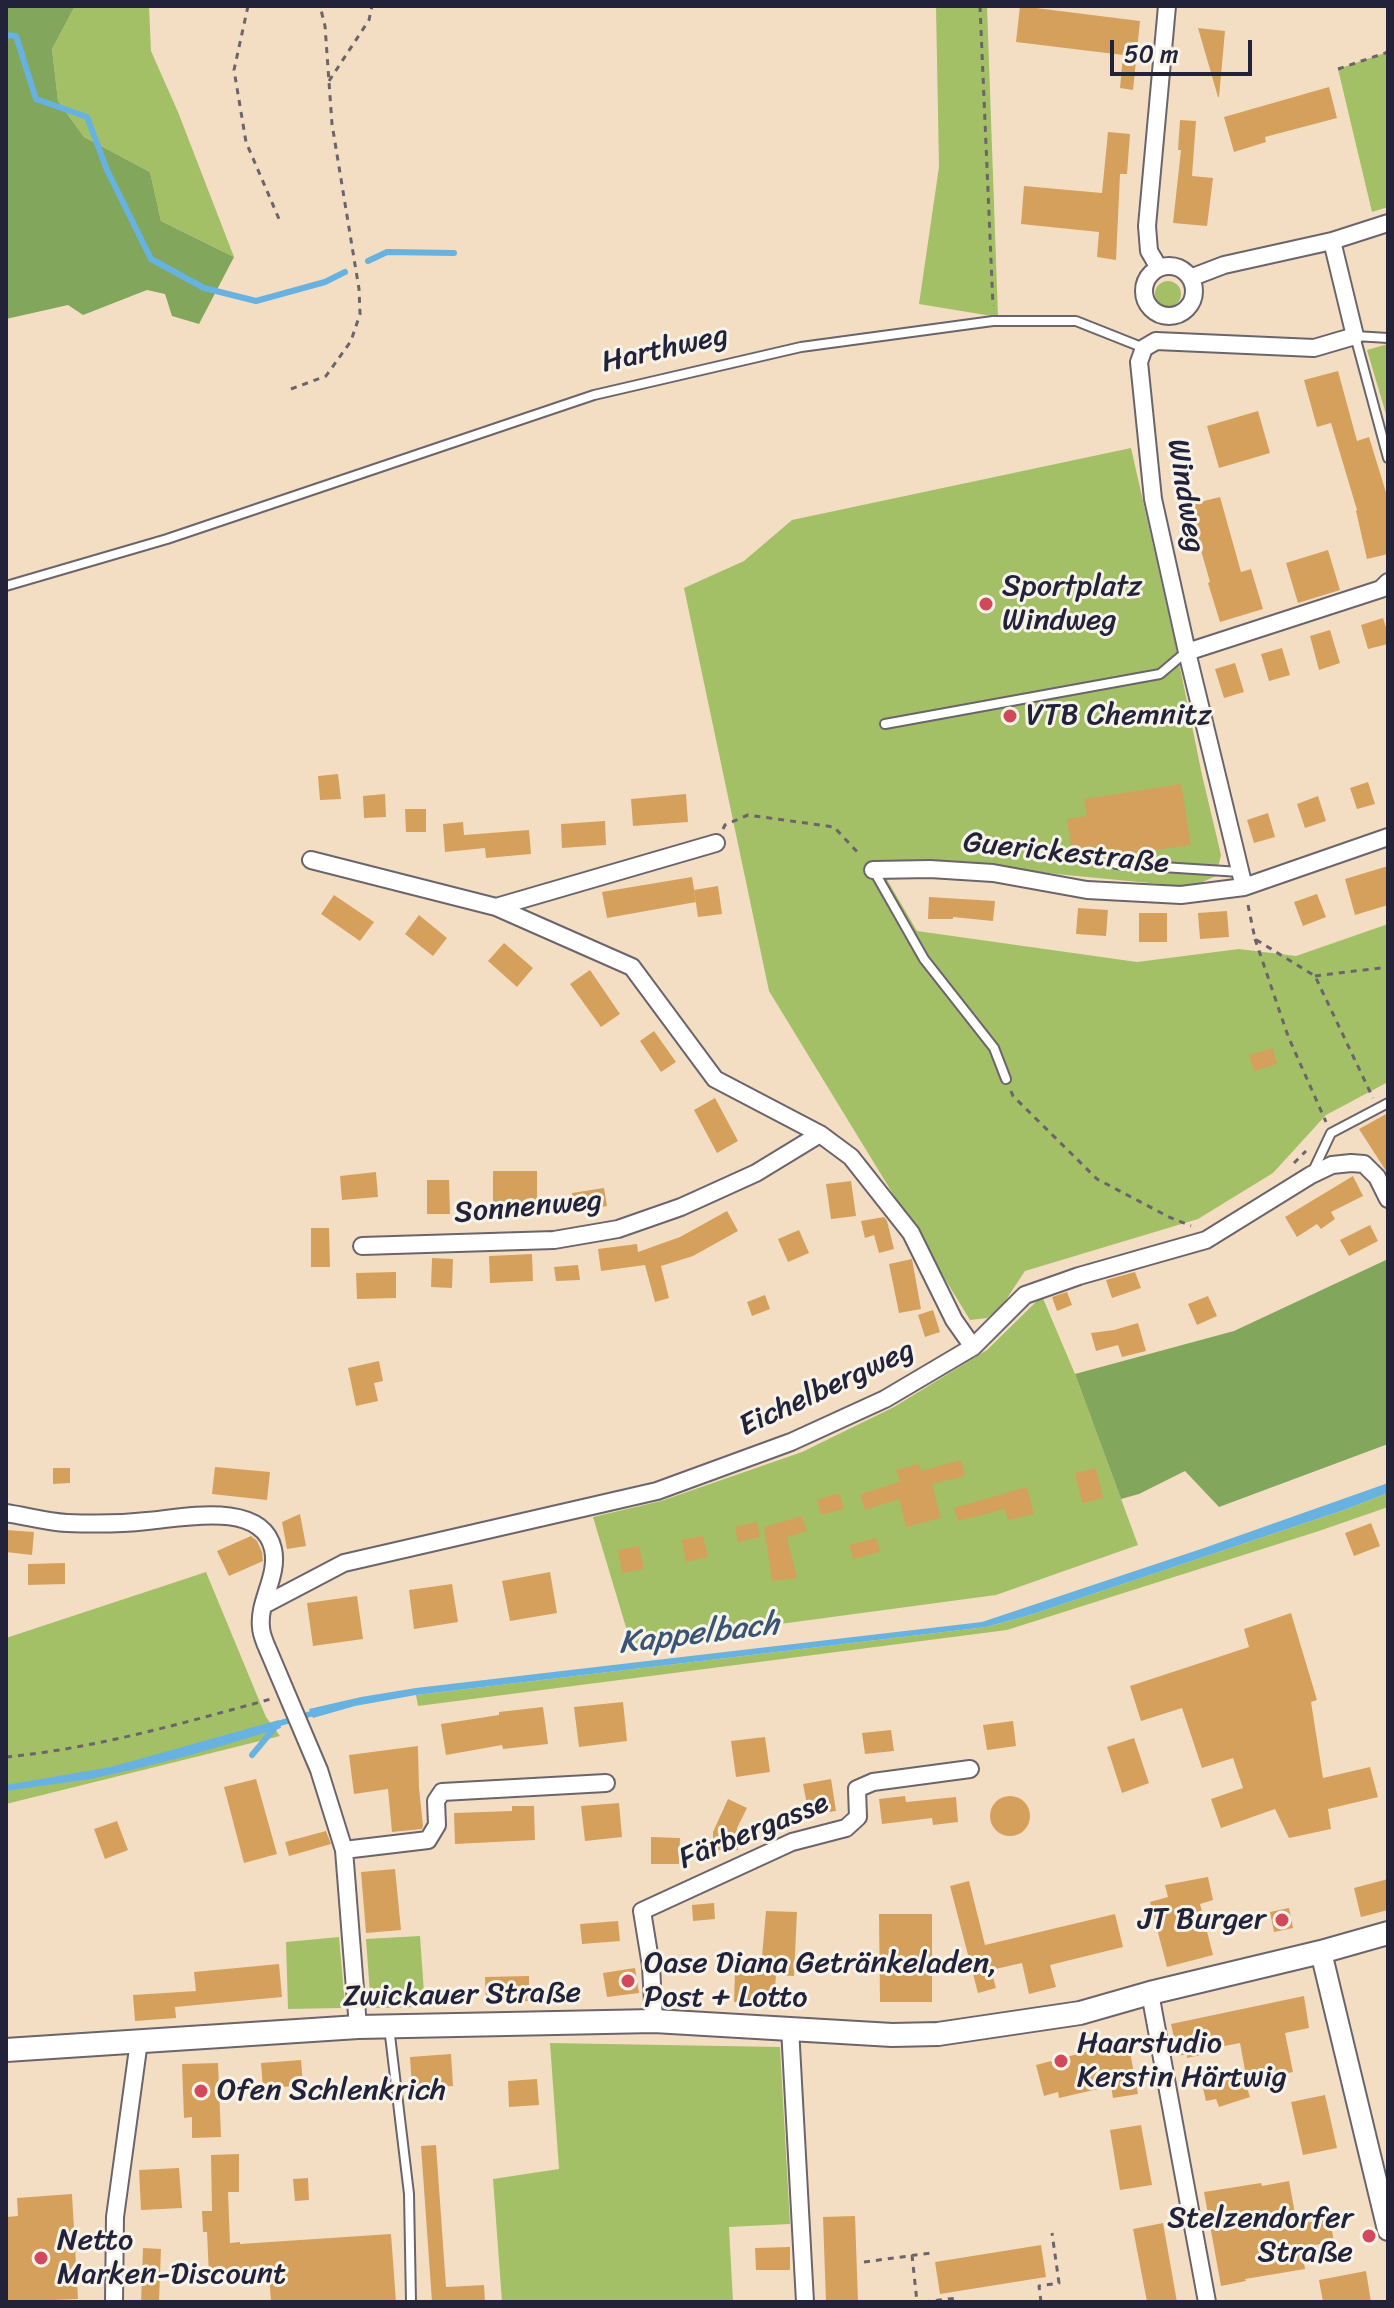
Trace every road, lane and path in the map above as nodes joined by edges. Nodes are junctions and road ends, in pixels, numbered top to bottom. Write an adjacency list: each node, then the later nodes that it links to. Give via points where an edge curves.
1 (248, 6): 9 (path, via 234,70 246,142)
2 (320, 6): 8 (path)
3 (372, 6): 8 (path, via 369,20)
4 (980, 6): 14 (path)
5 (1167, 6): 12 (street, via 1147,226 1149,251)
6 (1388, 52): 7 (path)
7 (1338, 69)
8 (329, 81): 18 (path, via 360,314 351,341 326,376)
9 (279, 219)
10 (1388, 223): 11 (street)
11 (1332, 241): 13 (street, via 1224,265); 15 (street)
12 (1159, 268): 13 (street, via 1173,266); 13 (street, via 1147,279 1143,295 1157,314 1173,316 1187,308 1193,294)
13 (1190, 278)
14 (993, 321): 17 (lane, Harthweg, via 1076,321); 21 (lane, Harthweg, via 801,347 594,395 167,539)
15 (1355, 336): 16 (lane); 17 (street, via 1314,348 1156,341); 19 (lane)
16 (1388, 338)
17 (1144, 348): 22 (street, Windweg, via 1139,362 1153,499)
18 (291, 389)
19 (1388, 458)
20 (1388, 582): 22 (street, via 1381,589)
21 (6, 586)
22 (1187, 652): 23 (lane, via 1160,674); 29 (street, Windweg)
23 (885, 724)
24 (1388, 837): 29 (street, Guerickestraße)
25 (716, 843): 28 (path, via 725,825 748,815 834,827); 30 (street)
26 (311, 860): 30 (street)
27 (1116, 864): 29 (lane)
28 (873, 870): 29 (street, Guerickestraße, via 993,873 1087,890 1181,895); 34 (lane, via 924,959 994,1048)
29 (1242, 879): 31 (path)
30 (496, 907): 38 (street, via 632,967 715,1079)
31 (1255, 939): 33 (path); 37 (path, via 1288,1036)
32 (1388, 967): 33 (path)
33 (1315, 976): 36 (path)
34 (1006, 1079): 42 (path, via 1013,1096 1097,1179 1198,1229)
35 (1388, 1103): 36 (lane)
36 (1378, 1108): 37 (lane)
37 (1331, 1133): 39 (path, via 1318,1138); 40 (lane)
38 (820, 1134): 43 (street, Sonnenweg, via 756,1173 618,1229 554,1240); 44 (street, via 851,1157 911,1233)
39 (1288, 1170)
40 (1311, 1175): 41 (street, Eichelbergweg, via 1332,1165 1364,1164); 44 (street, Eichelbergweg, via 1206,1240 1025,1295)
41 (1388, 1199)
42 (1183, 1232)
43 (362, 1246)
44 (973, 1347): 46 (street, Eichelbergweg, via 885,1399 791,1442 657,1491 344,1563)
45 (6, 1513): 46 (street, via 63,1523 201,1515 257,1524 273,1546 275,1564)
46 (264, 1605): 47 (street, via 260,1626)
47 (286, 1695): 48 (path, via 121,1739); 51 (street)
48 (6, 1757)
49 (970, 1769): 55 (street, Färbergasse, via 873,1782 857,1789 858,1817 846,1828 792,1842 642,1911)
50 (606, 1783): 51 (street, via 442,1792 436,1801 437,1825 428,1840)
51 (344, 1850): 57 (street)
52 (1388, 1933): 53 (main road, Zwickauer Straße)
53 (1321, 1952): 54 (main road, Zwickauer Straße); 61 (street)
54 (1150, 1993): 58 (main road, Zwickauer Straße, via 1080,2013 938,2034); 73 (street)
55 (654, 2021): 56 (main road, Zwickauer Straße); 58 (main road, Zwickauer Straße)
56 (388, 2026): 57 (main road, Zwickauer Straße); 67 (lane, via 409,2194)
57 (358, 2027): 59 (main road, Zwickauer Straße)
58 (790, 2028): 68 (street)
59 (139, 2041): 60 (main road, Zwickauer Straße); 66 (street, via 117,2192)
60 (6, 2050)
61 (1388, 2230)
62 (1052, 2233): 72 (path, via 1059,2283 1039,2286)
63 (931, 2253): 64 (path)
64 (912, 2255): 65 (path); 69 (path)
65 (864, 2262)
66 (114, 2302)
67 (411, 2302)
68 (805, 2302)
69 (917, 2302)
70 (924, 2302): 71 (path)
71 (958, 2302)
72 (1041, 2302)
73 (1207, 2302)

